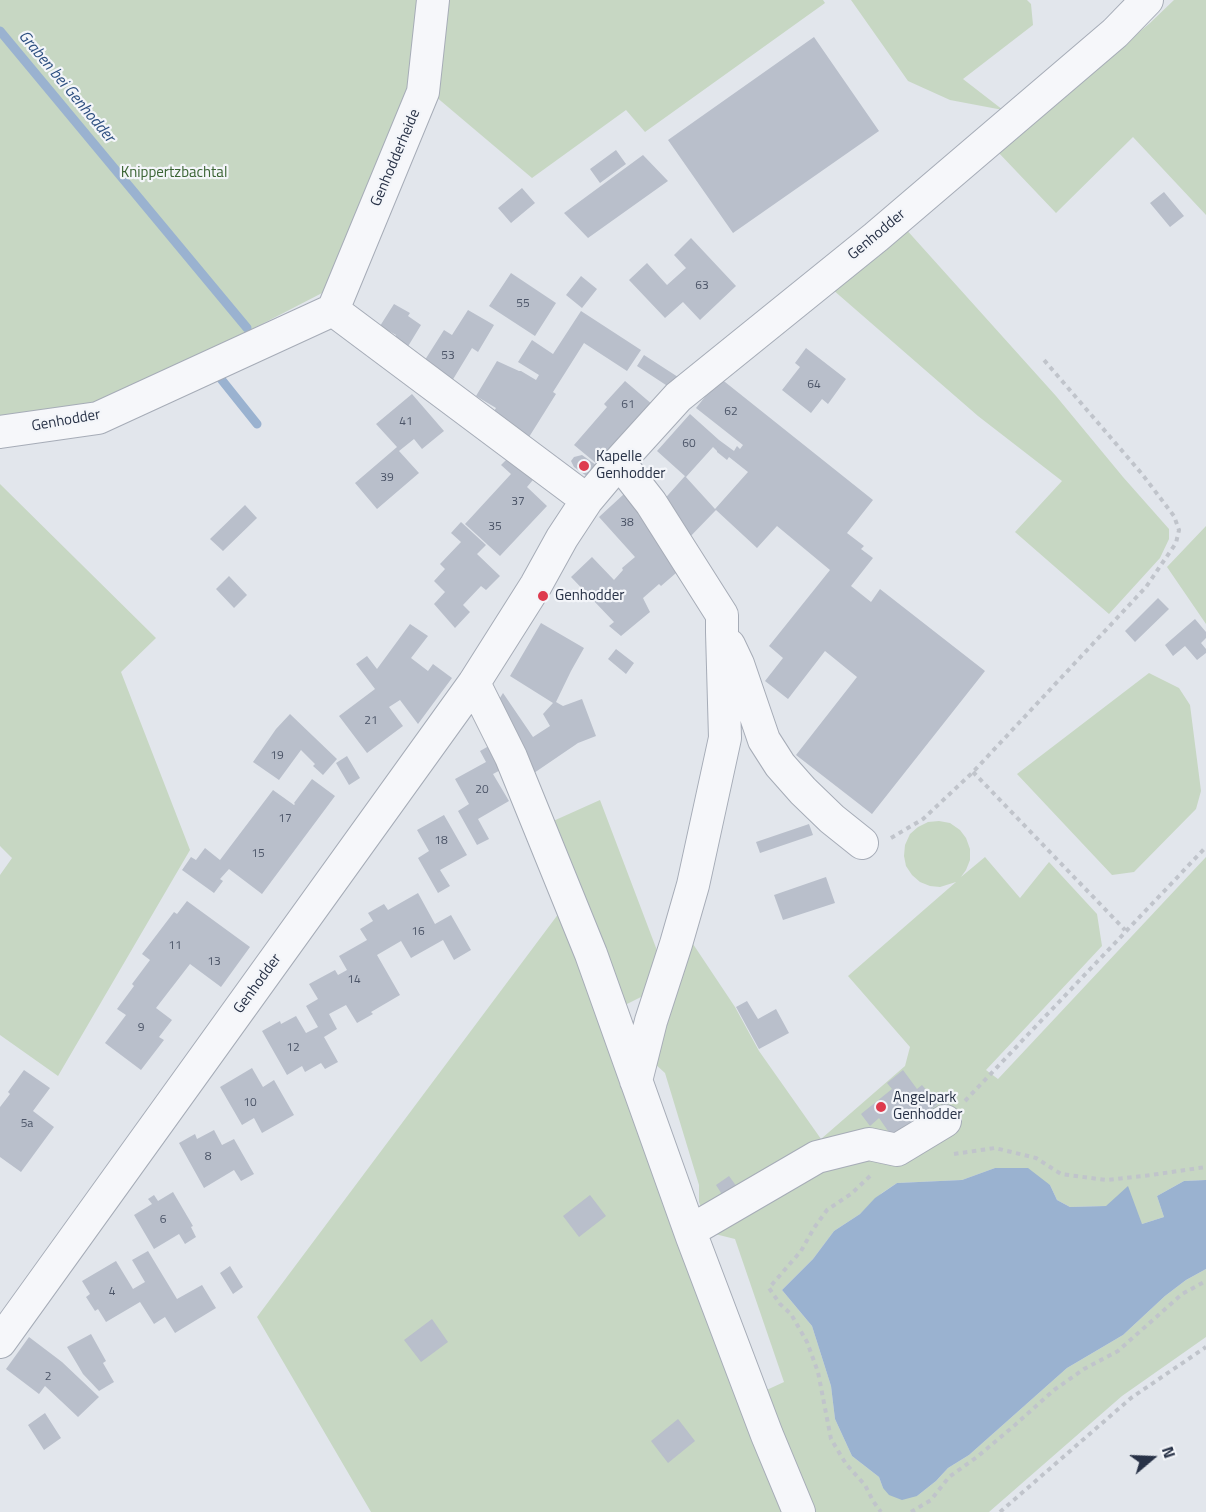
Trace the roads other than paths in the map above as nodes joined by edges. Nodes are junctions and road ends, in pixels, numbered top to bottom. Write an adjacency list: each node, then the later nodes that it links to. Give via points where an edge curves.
1 (433, 0): 3 (street, Genhodderheide, via 423,92)
2 (1147, 0): 5 (street, Genhodder, via 1115,33 876,237 678,397)
3 (333, 310): 4 (street, Genhodder, via 98,418); 6 (street)
4 (0, 432)
5 (619, 462): 6 (street, Genhodder); 7 (street, via 651,503 722,615)
6 (587, 500): 8 (street, Genhodder)
7 (722, 632): 9 (street, via 738,664 764,740 780,765 832,819); 10 (street, via 725,738 693,885)
8 (474, 683): 10 (street, via 511,757 542,833); 13 (street, Genhodder)
9 (862, 843)
10 (636, 1081): 12 (street)
11 (945, 1121): 12 (street, via 897,1150 869,1144 817,1157)
12 (690, 1231): 14 (street)
13 (0, 1342)
14 (799, 1512)

